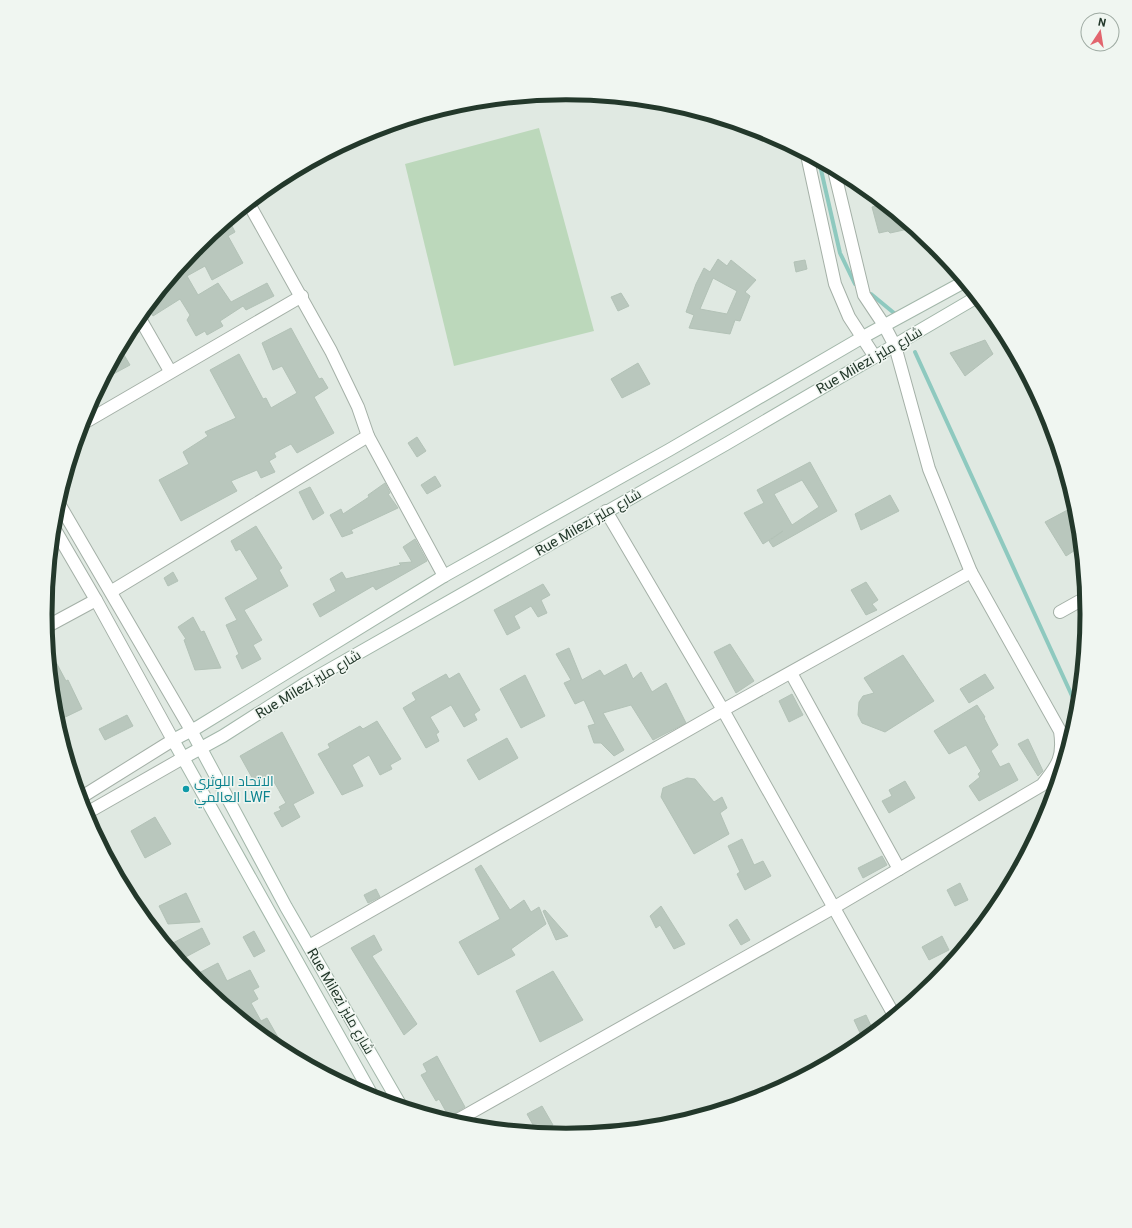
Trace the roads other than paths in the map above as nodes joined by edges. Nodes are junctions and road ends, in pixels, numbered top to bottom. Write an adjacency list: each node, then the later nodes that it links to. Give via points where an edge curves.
1 (808, 161): 9 (street, via 835,284 849,317)
2 (836, 177): 8 (street, via 864,295)
3 (251, 208): 5 (street)
4 (960, 284): 8 (street, Rue Milezi شارع مليز)
5 (302, 296): 12 (street); 14 (street, via 358,407)
6 (973, 300): 10 (street, Rue Milezi شارع مليز)
7 (142, 323): 12 (street)
8 (884, 325): 9 (street, Rue Milezi شارع مليز); 10 (street)
9 (863, 337): 11 (street); 19 (street, Rue Milezi شارع مليز, via 669,450)
10 (895, 346): 11 (street, Rue Milezi شارع مليز); 18 (street, via 929,470)
11 (875, 357): 16 (street, Rue Milezi شارع مليز)
12 (170, 371): 13 (street)
13 (90, 419)
14 (368, 436): 19 (street); 20 (street)
15 (63, 510): 20 (street)
16 (606, 511): 26 (street); 30 (street, Rue Milezi شارع مليز, via 306,683)
17 (58, 535): 21 (street)
18 (971, 572): 25 (street); 29 (street, via 1060,730)
19 (444, 576): 27 (street, Rue Milezi شارع مليز)
20 (112, 591): 27 (street)
21 (96, 600): 24 (street); 28 (street)
22 (1080, 601): 23 (street)
23 (1060, 612)
24 (52, 623)
25 (791, 673): 26 (street); 35 (street)
26 (723, 710): 36 (street); 37 (street)
27 (191, 730): 28 (street, Rue Milezi شارع مليز); 30 (street, Rue Milezi شارع مليز)
28 (173, 740): 31 (street, Rue Milezi شارع مليز); 33 (street)
29 (1063, 743)
30 (201, 748): 31 (street, Rue Milezi شارع مليز); 37 (street, Rue Milezi شارع مليز)
31 (183, 758): 34 (street); 39 (street, Rue Milezi شارع مليز)
32 (1056, 767): 35 (street, via 1042,785)
33 (85, 795)
34 (91, 811)
35 (899, 869): 36 (street)
36 (833, 908): 38 (street); 41 (street)
37 (309, 946): 40 (street, Rue Milezi شارع مليز)
38 (892, 1011)
39 (368, 1089)
40 (399, 1100)
41 (463, 1117)

